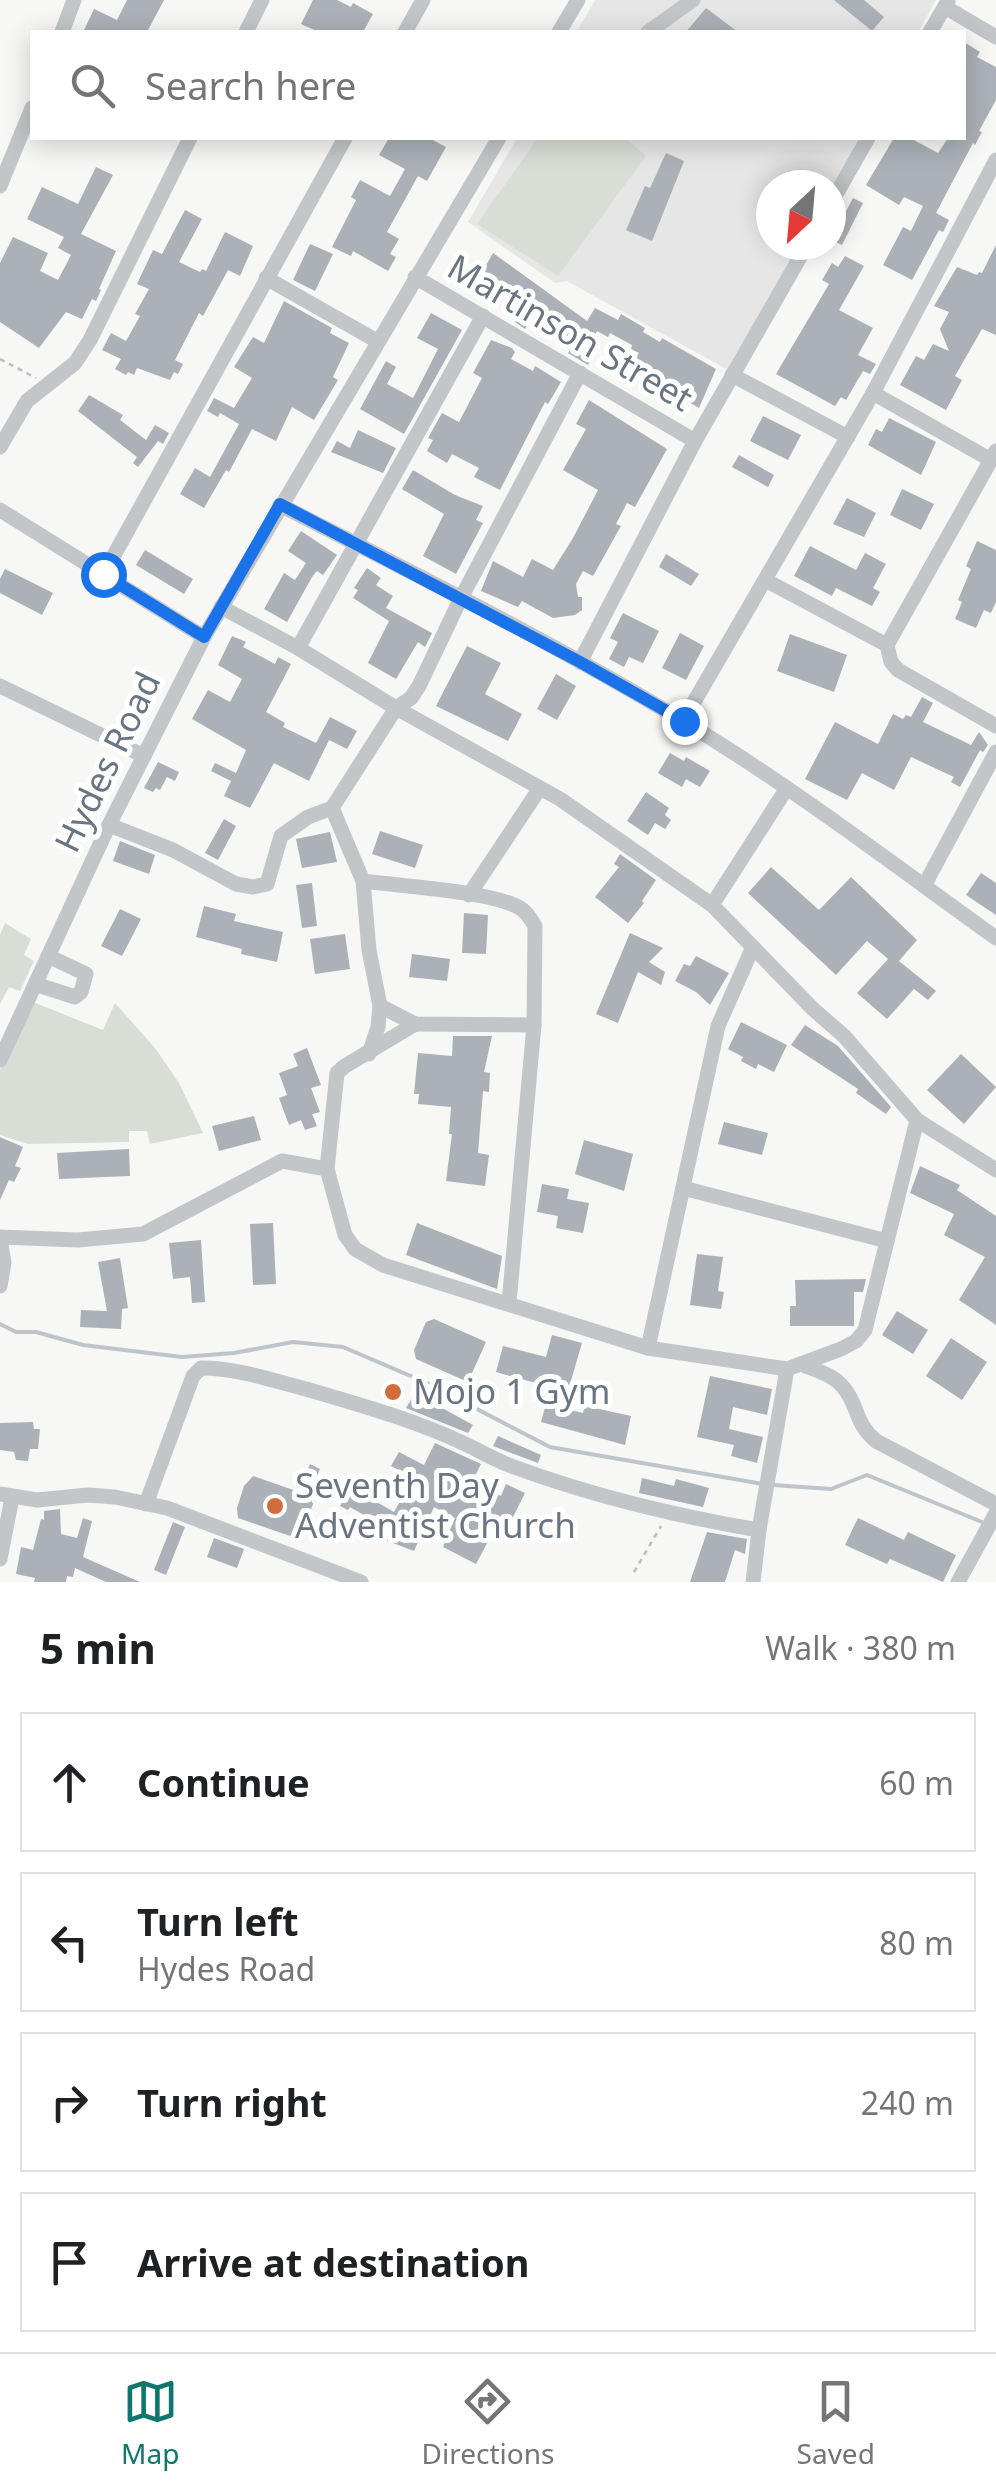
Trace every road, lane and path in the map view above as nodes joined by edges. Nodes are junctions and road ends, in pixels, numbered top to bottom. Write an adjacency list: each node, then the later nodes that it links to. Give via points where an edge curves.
1 (74, 0): 7 (street)
2 (262, 0): 8 (street)
3 (423, 0): 9 (street)
4 (578, 0): 10 (street)
5 (693, 0): 11 (street)
6 (947, 3): 12 (street); 13 (street)
7 (63, 30)
8 (247, 30)
9 (406, 30)
10 (560, 30)
11 (651, 30)
12 (931, 30)
13 (996, 36)
14 (30, 113): 21 (street)
15 (189, 140): 30 (street, via 90,340 75,363)
16 (344, 140): 24 (street)
17 (499, 140): 23 (street, Hydes Road)
18 (867, 140): 20 (street)
19 (996, 160): 31 (street)
20 (846, 177)
21 (0, 186)
22 (798, 260): 29 (street)
23 (415, 277): 25 (street, Martinson Street); 26 (street, Hydes Road)
24 (266, 278): 26 (street); 39 (street)
25 (483, 316): 28 (street, Martinson Street); 38 (street)
26 (378, 341): 36 (street, Hydes Road)
27 (0, 359): 30 (path)
28 (580, 373): 33 (street, Martinson Street); 41 (street)
29 (732, 375): 32 (street); 33 (street)
30 (46, 383): 34 (street)
31 (872, 393): 32 (street); 35 (street)
32 (848, 437): 40 (street)
33 (695, 441): 46 (street)
34 (0, 447)
35 (994, 456): 44 (street)
36 (280, 504): 38 (street); 42 (street, Hydes Road)
37 (0, 510): 39 (street)
38 (357, 544): 41 (street); 45 (street)
39 (103, 574): 43 (street)
40 (766, 581): 44 (street); 49 (street)
41 (460, 600): 46 (street); 48 (street, via 419,686)
42 (221, 607): 43 (street, Hydes Road); 45 (street)
43 (204, 637): 52 (street, Hydes Road)
44 (888, 645): 50 (street, via 898,670)
45 (298, 648): 48 (street)
46 (580, 662): 49 (street)
47 (0, 686): 52 (street)
48 (396, 708): 53 (street); 55 (street)
49 (684, 721): 54 (street)
50 (996, 726)
51 (996, 752): 58 (street)
52 (144, 756): 56 (street, Hydes Road)
53 (540, 788): 59 (street); 60 (street)
54 (787, 788): 58 (street); 60 (street)
55 (332, 808): 56 (street, via 280,836 266,884 254,887); 57 (street)
56 (109, 825): 63 (street, Hydes Road)
57 (363, 881): 59 (street); 65 (street)
58 (924, 886): 61 (street)
59 (470, 895): 67 (street, via 516,905 534,926)
60 (712, 905): 62 (street)
61 (996, 938)
62 (752, 947): 70 (street, via 844,1036); 73 (street, via 718,1026)
63 (48, 956): 64 (street, Hydes Road); 64 (street, via 86,974 81,992)
64 (35, 984): 69 (street, Hydes Road)
65 (380, 1006): 66 (street); 68 (street)
66 (415, 1024): 67 (street); 68 (street)
67 (534, 1025): 77 (street)
68 (368, 1054): 71 (street, via 337,1074)
69 (0, 1060)
70 (917, 1120): 72 (street); 75 (street)
71 (327, 1169): 74 (street, via 282,1162 144,1234); 77 (street, via 344,1235 355,1249 383,1265)
72 (996, 1170)
73 (682, 1188): 75 (street); 78 (street)
74 (0, 1237): 76 (street)
75 (887, 1241): 79 (street, via 865,1330 856,1341)
76 (0, 1286)
77 (509, 1303): 78 (street)
78 (648, 1348): 79 (street)
79 (794, 1366): 82 (street, via 846,1389 861,1428 876,1441); 85 (street)
80 (6, 1496): 81 (street, via 115,1496); 86 (street)
81 (146, 1504): 83 (street, via 192,1376 209,1368 372,1408 514,1467); 88 (street)
82 (996, 1504)
83 (662, 1512): 85 (street); 87 (path, via 660,1529)
84 (996, 1513): 90 (street)
85 (759, 1530): 89 (street)
86 (0, 1559)
87 (634, 1572)
88 (362, 1582)
89 (753, 1582)
90 (958, 1582)

